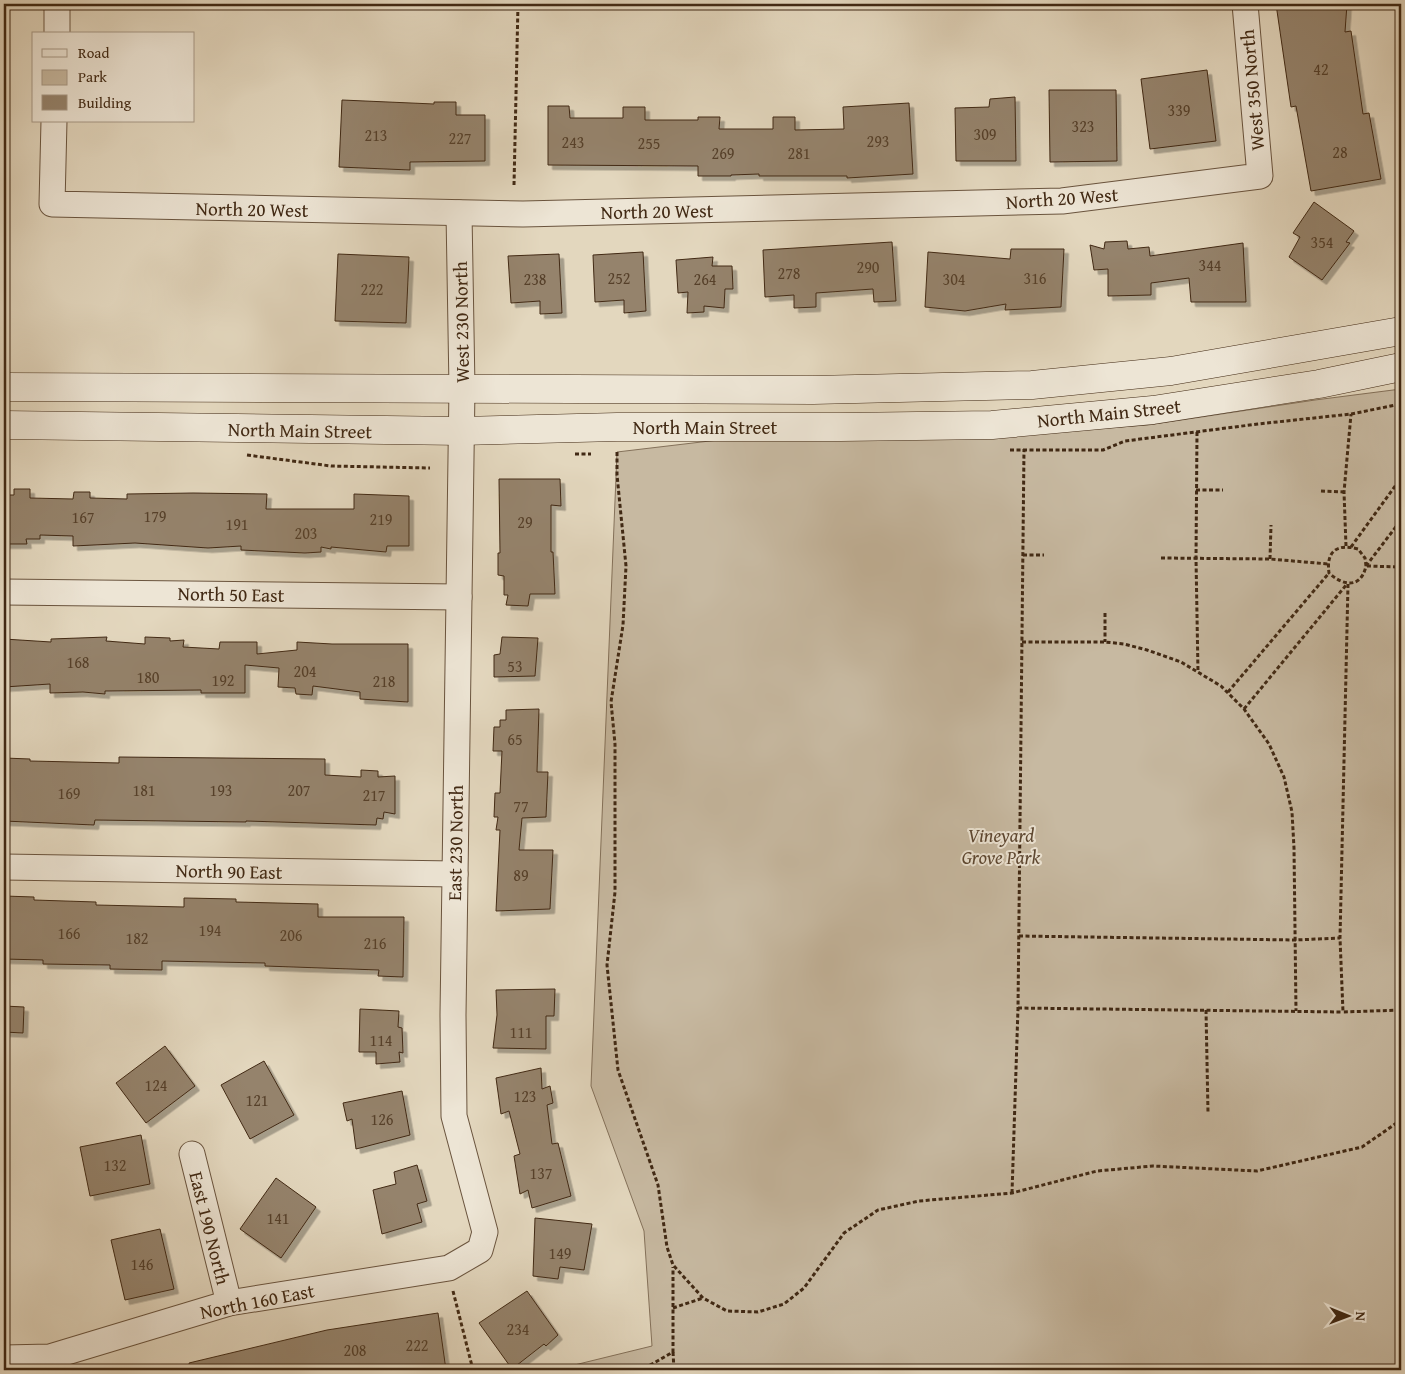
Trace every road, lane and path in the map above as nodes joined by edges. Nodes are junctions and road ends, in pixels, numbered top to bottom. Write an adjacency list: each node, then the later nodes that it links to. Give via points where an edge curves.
1 (58, 4): 4 (street)
2 (518, 4): 7 (path)
3 (1245, 4): 6 (street, West 350 North)
4 (57, 32)
5 (54, 122): 8 (street, North 20 West, via 52,204)
6 (1260, 176): 8 (street, North 20 West, via 1062,201)
7 (514, 185)
8 (459, 214): 12 (street, West 230 North)
9 (1401, 330): 12 (main road, North Main Street, via 1171,371 1032,385 814,390)
10 (1401, 367): 15 (main road, North Main Street, via 1319,384 1153,410 992,425)
11 (4, 387): 12 (main road, North Main Street)
12 (462, 388): 15 (street, West 230 North)
13 (1351, 414): 25 (path)
14 (4, 425): 15 (main road, North Main Street)
15 (461, 431): 41 (street, East 230 North)
16 (1197, 432): 22 (path)
17 (1024, 450): 30 (path)
18 (617, 452): 63 (path, via 626,566 623,625 611,702 615,744 615,892 607,965 618,1070 658,1186)
19 (239, 454): 20 (path, via 331,466)
20 (430, 468)
21 (1401, 478): 29 (path)
22 (1196, 490): 23 (path); 33 (path)
23 (1223, 490)
24 (1322, 491): 25 (path)
25 (1344, 492): 28 (path)
26 (1401, 520): 36 (path)
27 (1271, 525): 34 (path)
28 (1346, 546): 29 (path); 35 (path, via 1334,551)
29 (1351, 547): 36 (path, via 1362,553)
30 (1023, 555): 31 (path); 43 (path)
31 (1044, 555)
32 (1161, 558): 33 (path)
33 (1196, 558): 34 (path); 45 (path)
34 (1270, 559): 35 (path)
35 (1328, 564): 38 (path)
36 (1366, 566): 37 (path); 39 (path, via 1364,574)
37 (1401, 567)
38 (1328, 574): 39 (path); 46 (path)
39 (1348, 584): 47 (path); 51 (path)
40 (4, 592): 41 (street, North 50 East)
41 (459, 597): 49 (street, East 230 North)
42 (1105, 613): 44 (path)
43 (1022, 642): 44 (path); 50 (path)
44 (1105, 642): 45 (path, via 1147,650 1181,662)
45 (1198, 673): 46 (path)
46 (1228, 692): 47 (path)
47 (1244, 709): 52 (path, via 1269,744 1284,777 1292,812)
48 (4, 868): 49 (street, North 90 East)
49 (455, 874): 62 (street, East 230 North, via 454,1116 485,1232)
50 (1019, 936): 52 (path); 53 (path)
51 (1340, 938): 52 (path); 57 (path)
52 (1294, 940): 56 (path)
53 (1018, 1008): 54 (path); 61 (path)
54 (1206, 1010): 56 (path); 58 (path)
55 (1401, 1010): 57 (path)
56 (1296, 1011): 57 (path)
57 (1343, 1012)
58 (1208, 1113)
59 (1401, 1120): 61 (path, via 1362,1147 1257,1171 1153,1166 1097,1171)
60 (192, 1154): 66 (street, East 190 North)
61 (1012, 1193): 64 (path, via 919,1201 878,1210 844,1233 804,1288 784,1304 758,1312 728,1310)
62 (480, 1250): 66 (street, North 160 East, via 449,1268)
63 (673, 1265): 64 (path); 67 (path)
64 (703, 1298): 67 (path)
65 (455, 1299): 70 (path)
66 (229, 1303): 69 (street, North 160 East, via 50,1357)
67 (673, 1308): 68 (path)
68 (673, 1352): 71 (path); 72 (path)
69 (4, 1358)
70 (473, 1370)
71 (638, 1370)
72 (674, 1370)

